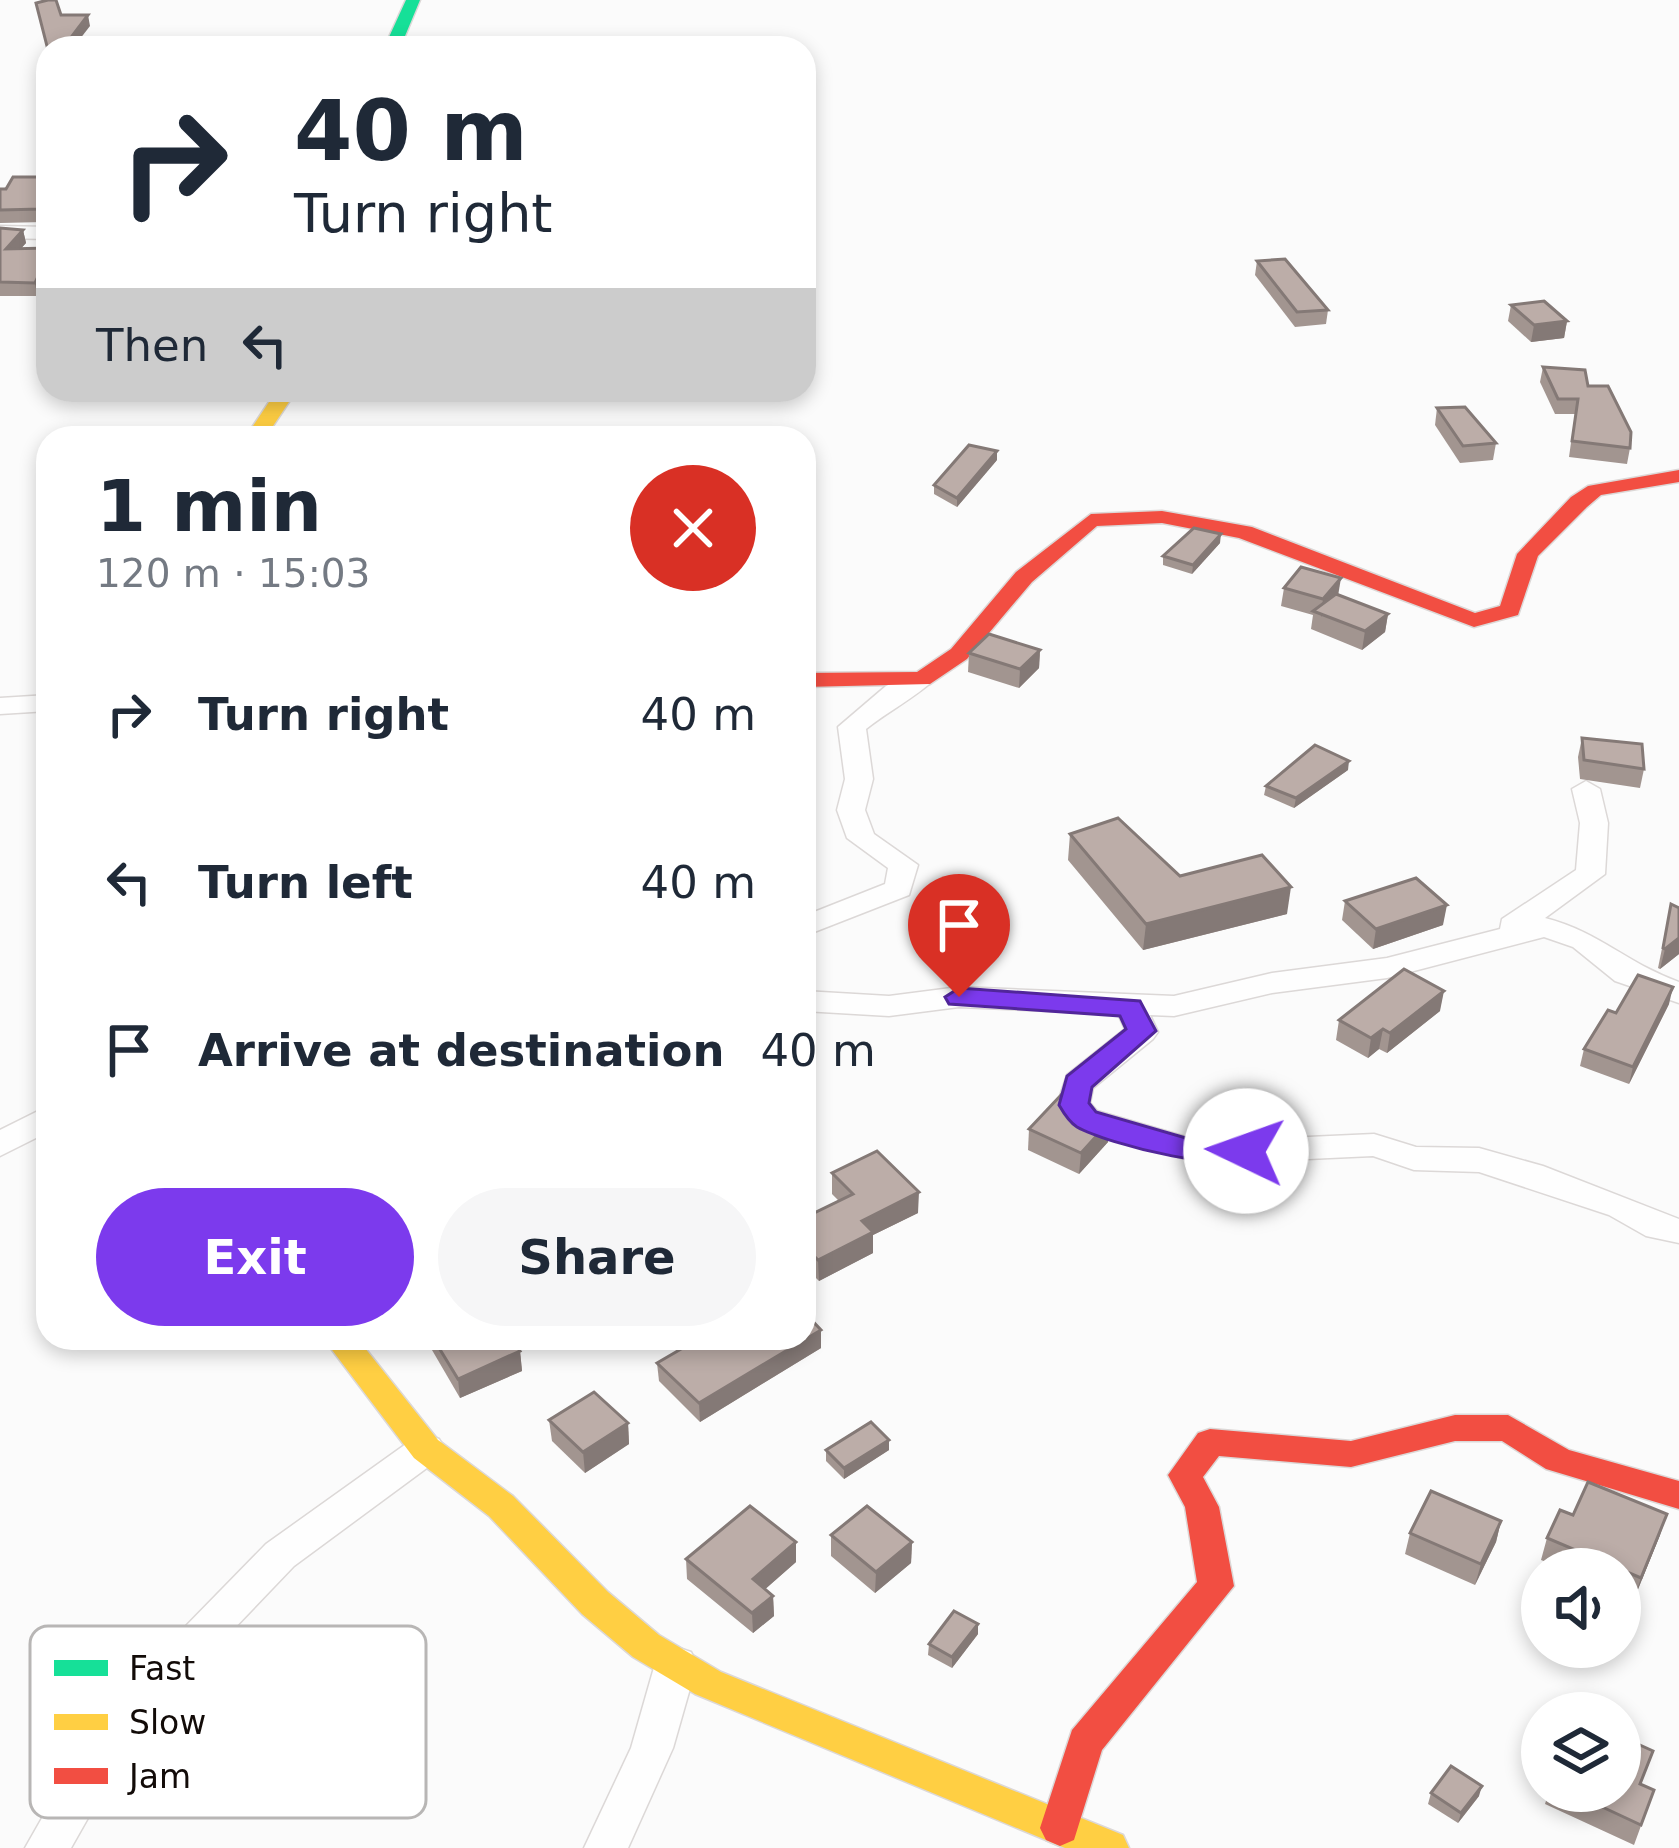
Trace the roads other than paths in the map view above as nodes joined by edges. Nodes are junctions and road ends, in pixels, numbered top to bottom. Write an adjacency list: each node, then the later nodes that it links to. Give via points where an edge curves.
1 (413, 0): 2 (street)
2 (397, 36)
3 (0, 232): 4 (street)
4 (36, 233)
5 (1679, 476): 6 (street, via 1595,490 1528,554 1510,610 1474,620 1244,532 1162,517 1090,520 1024,577 959,654)
6 (922, 679): 7 (street); 11 (street, via 853,727 859,778 851,810 862,838 903,865 899,889)
7 (816, 680)
8 (36, 704): 9 (street)
9 (0, 706)
10 (1586, 789): 12 (street, via 1594,824 1589,874)
11 (816, 922)
12 (1486, 939): 13 (street, via 1545,927 1584,940 1626,974); 15 (street, via 1388,968)
13 (1679, 993)
14 (816, 1002): 15 (street, via 889,1006 959,997)
15 (1130, 1007): 18 (street, via 1142,1031 1078,1083 1073,1105 1085,1119 1203,1154 1374,1145 1414,1158 1479,1160)
16 (36, 1124): 17 (street)
17 (0, 1145)
18 (1679, 1231)
19 (349, 1350): 20 (street)
20 (426, 1449): 22 (street, via 280,1555); 23 (street, via 501,1506 595,1603)
21 (1679, 1496): 25 (street, via 1558,1460 1508,1428 1455,1428 1352,1454 1210,1442 1185,1475 1202,1507 1216,1586 1085,1742)
22 (211, 1626)
23 (676, 1664): 25 (street); 27 (street, via 652,1748)
24 (65, 1818): 26 (street)
25 (1060, 1828): 28 (street)
26 (47, 1848)
27 (606, 1848)
28 (1109, 1848)

